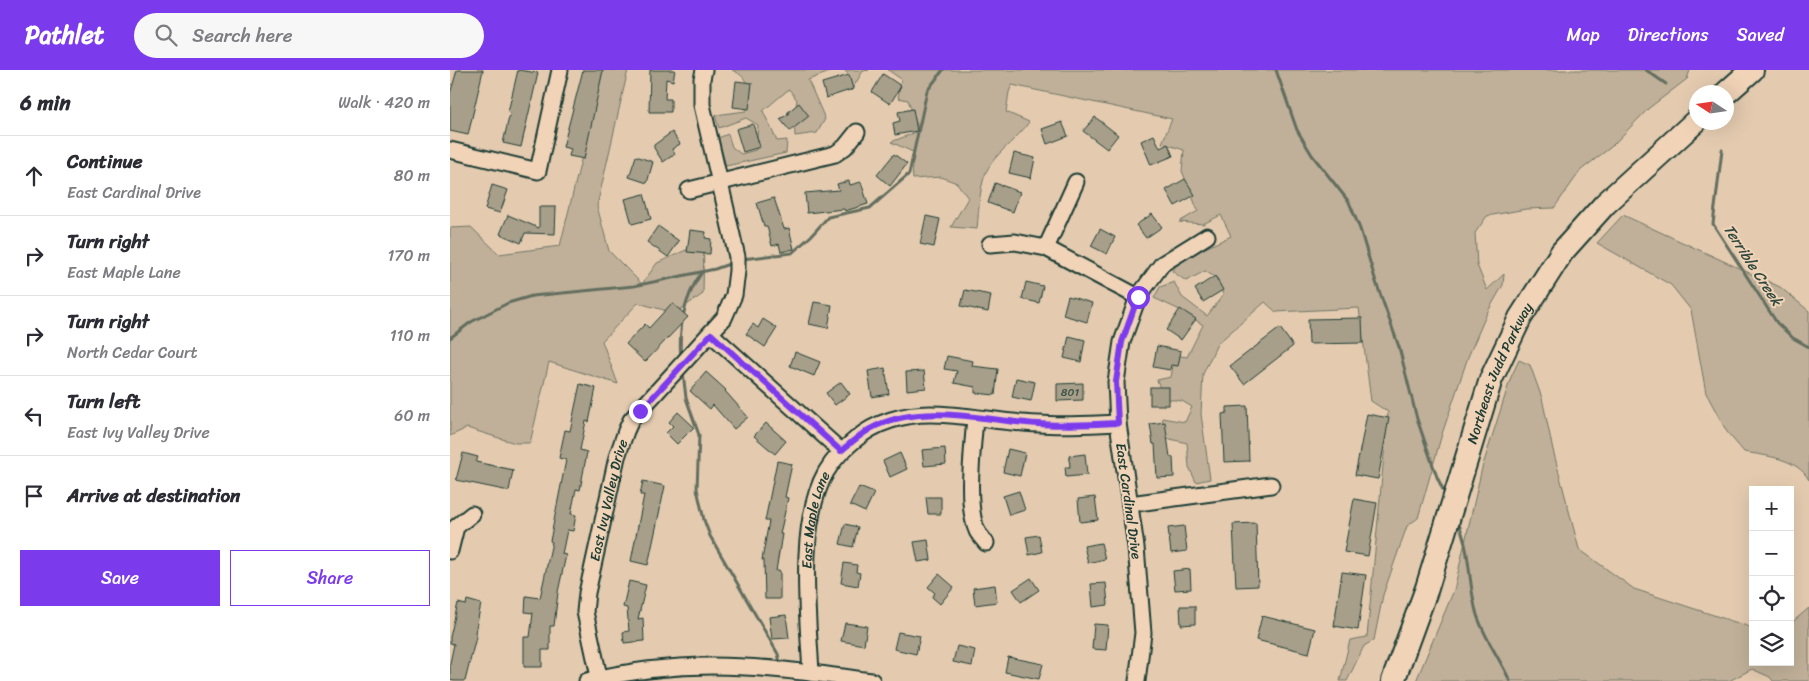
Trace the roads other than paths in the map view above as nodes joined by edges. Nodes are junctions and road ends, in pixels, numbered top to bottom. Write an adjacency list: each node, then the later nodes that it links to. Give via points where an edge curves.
1 (560, 70): 7 (street, via 538,171)
2 (704, 70): 9 (street, East Ivy Valley Drive, via 702,105)
3 (1752, 70): 4 (highway)
4 (1734, 86)
5 (1689, 127): 28 (highway, Northeast Judd Parkway, via 1605,204 1562,252 1520,318 1491,379 1428,588)
6 (857, 132): 9 (street, via 835,154)
7 (450, 150)
8 (1076, 182): 13 (street)
9 (720, 183): 10 (street); 15 (street, East Ivy Valley Drive, via 738,270 730,307)
10 (689, 190)
11 (1207, 236): 14 (street, East Cardinal Drive, via 1162,264)
12 (990, 244): 13 (street, via 1016,242)
13 (1046, 248): 14 (street)
14 (1138, 297): 17 (street, East Cardinal Drive, via 1122,342 1116,382)
15 (711, 334): 18 (street); 25 (street, East Ivy Valley Drive, via 631,420 620,444 585,612)
16 (975, 418): 17 (street, East Maple Lane, via 1038,424); 18 (street, East Maple Lane, via 929,414 897,419 863,433); 22 (street, via 971,502 977,531)
17 (1118, 423): 20 (street, East Cardinal Drive)
18 (841, 451): 24 (street, East Maple Lane, via 824,474 811,517 807,598)
19 (1271, 485): 20 (street)
20 (1130, 504): 27 (street, East Cardinal Drive, via 1143,633)
21 (472, 514): 23 (street, via 456,527)
22 (986, 543)
23 (450, 551)
24 (811, 673): 25 (street, via 688,666 643,670); 26 (street)
25 (596, 680)
26 (872, 681)
27 (1137, 681)
28 (1393, 681)

